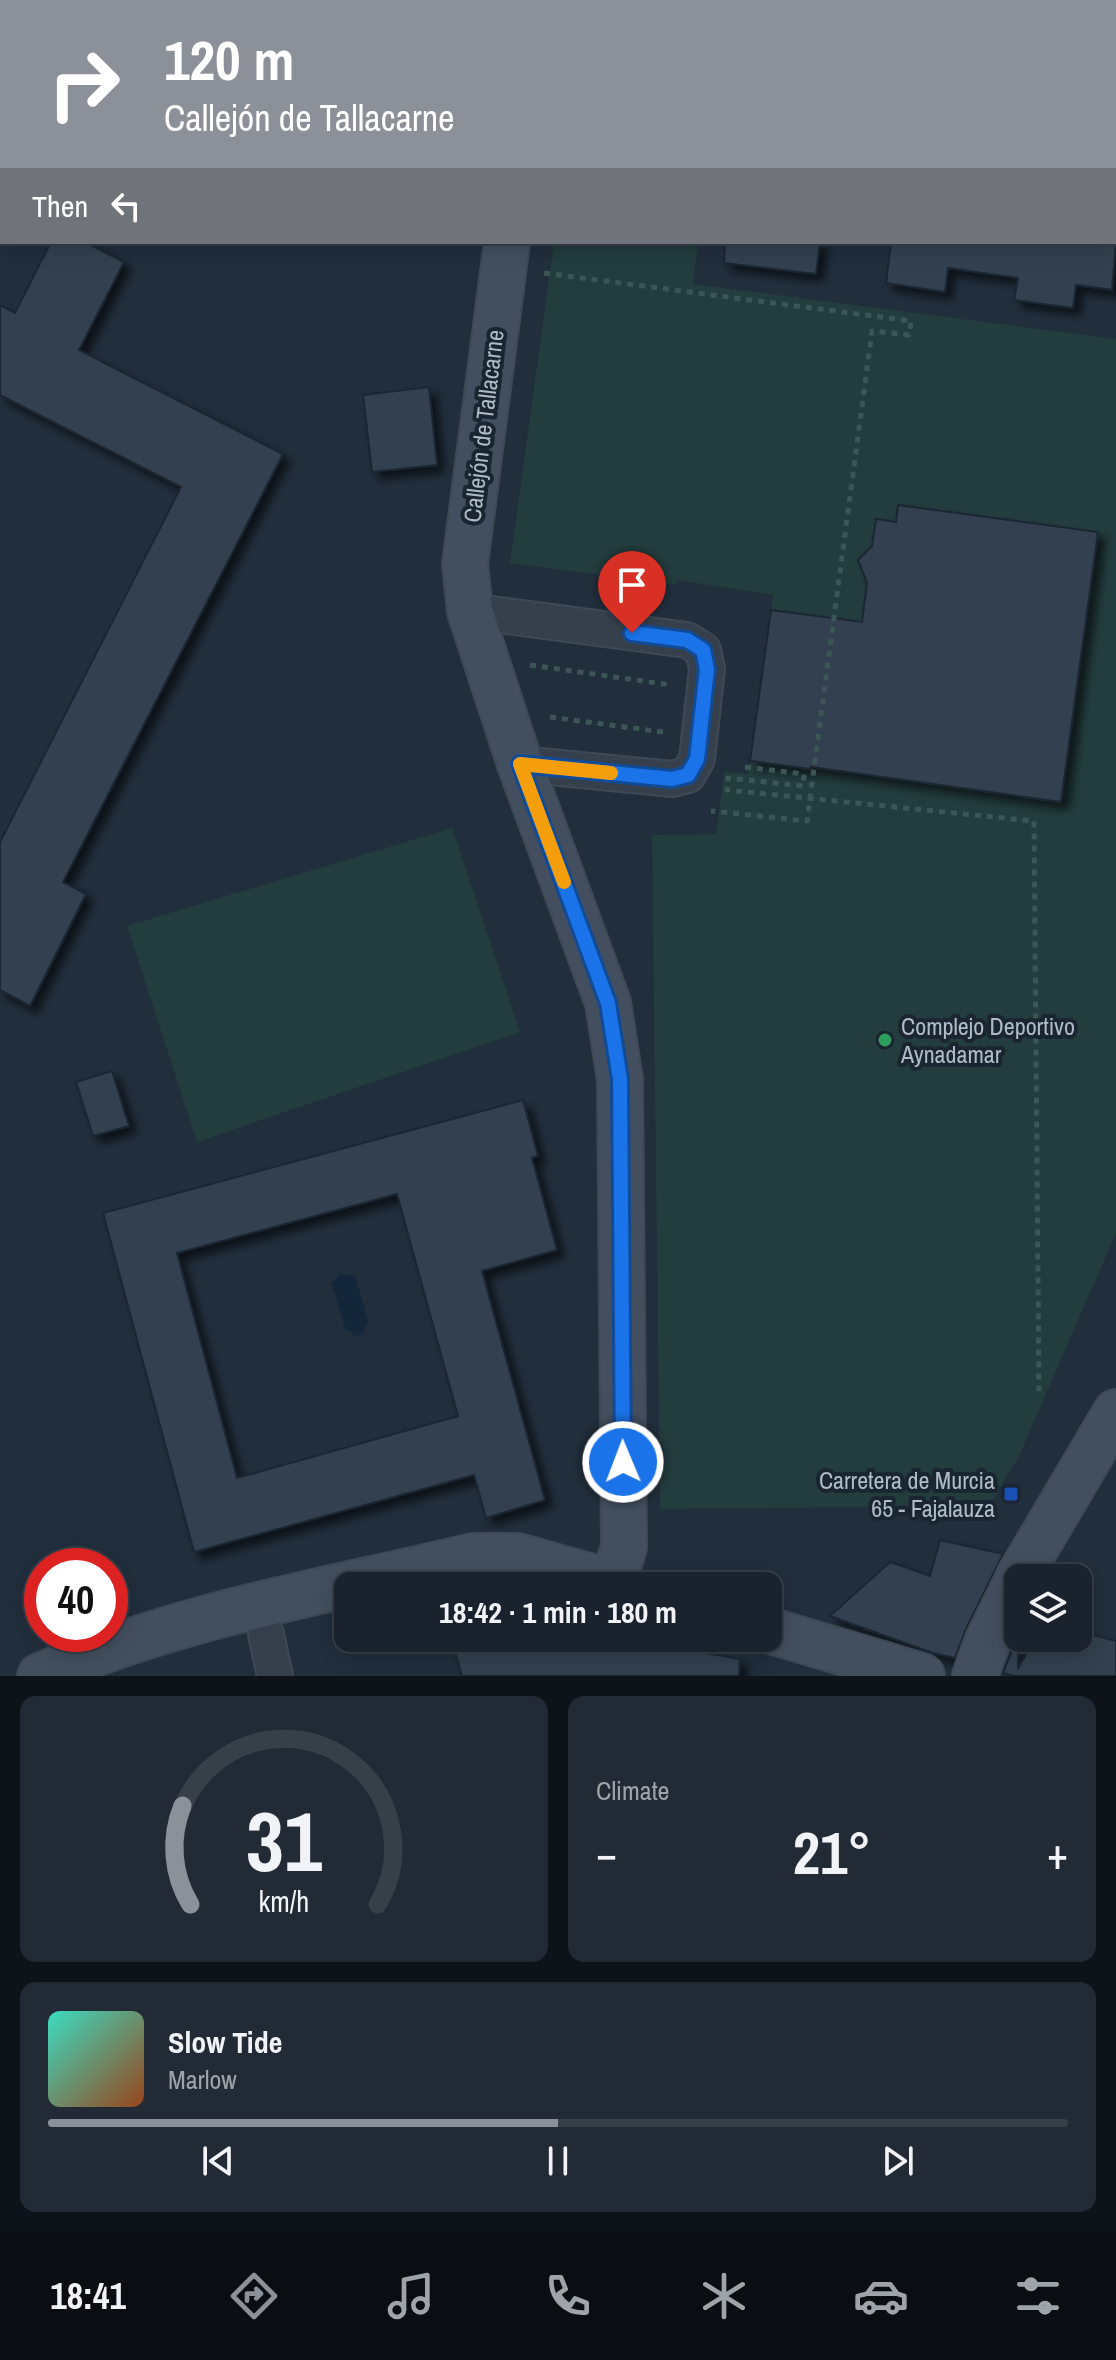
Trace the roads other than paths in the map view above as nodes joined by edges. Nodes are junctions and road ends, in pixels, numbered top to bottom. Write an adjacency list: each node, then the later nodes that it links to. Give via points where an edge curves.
1 (507, 244): 2 (street, Callejón de Tallacarne, via 465,564)
2 (470, 611): 3 (street, Callejón de Tallacarne); 3 (street, via 687,640 703,650 707,669 697,759 688,775 672,779)
3 (520, 764): 8 (street, Callejón de Tallacarne, via 608,1003 620,1079)
4 (1116, 1412): 5 (street)
5 (1026, 1564)
6 (406, 1572): 7 (street, via 473,1556 518,1556)
7 (576, 1572)
8 (621, 1572)
9 (334, 1589): 13 (street, via 153,1632)
10 (1004, 1607): 16 (street)
11 (266, 1634): 14 (street)
12 (782, 1634): 15 (street)
13 (40, 1676)
14 (275, 1676)
15 (922, 1676)
16 (975, 1676)

